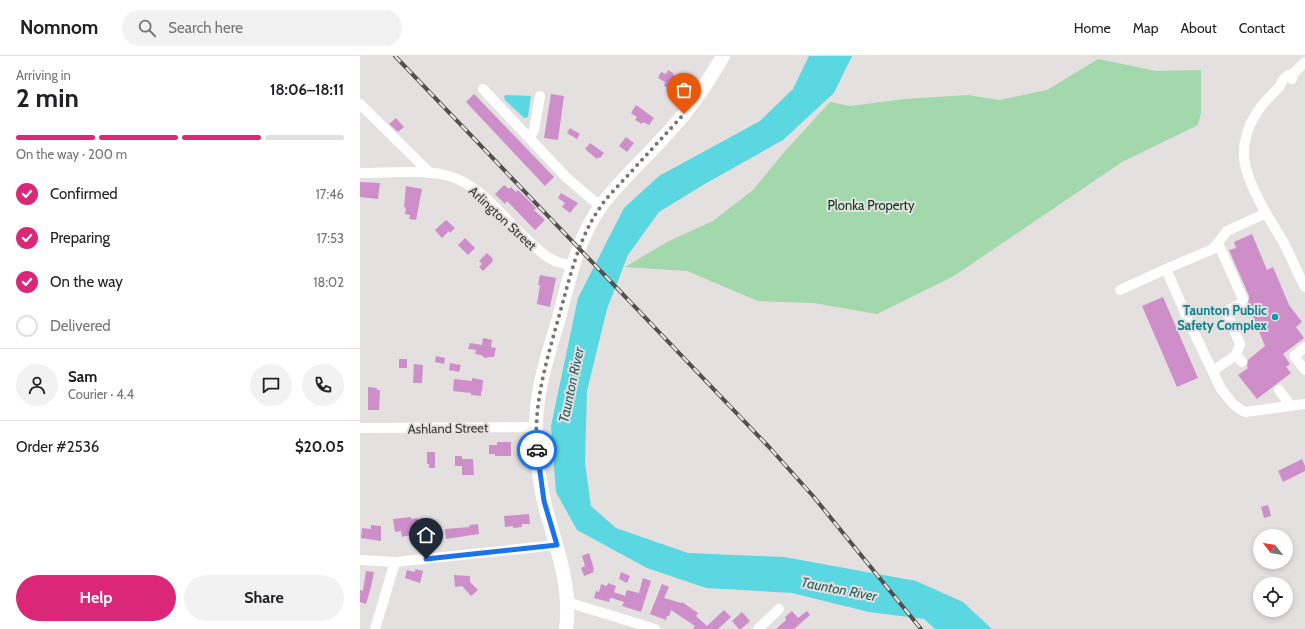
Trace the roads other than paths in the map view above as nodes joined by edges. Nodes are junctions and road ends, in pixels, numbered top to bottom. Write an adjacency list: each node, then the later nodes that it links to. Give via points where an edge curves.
1 (723, 56): 9 (highway, via 687,110)
2 (1305, 62): 10 (street, via 1256,113 1245,139 1244,158 1248,174)
3 (483, 89): 6 (street)
4 (540, 96): 6 (street, via 534,130)
5 (360, 104): 8 (street)
6 (530, 138): 9 (street, via 567,178)
7 (360, 173): 8 (street, Arlington Street)
8 (430, 173): 12 (street, Arlington Street, via 453,177 478,191 544,255)
9 (601, 207): 12 (highway, via 582,239)
10 (1266, 213): 11 (street, via 1227,231); 14 (street)
11 (1218, 242): 13 (street, via 1213,249); 18 (street, via 1242,299 1240,305 1230,309 1228,316 1240,344 1239,358)
12 (573, 266): 22 (highway, via 545,364)
13 (1166, 269): 15 (street); 18 (street)
14 (1305, 287)
15 (1120, 290)
16 (1305, 347): 17 (street, via 1294,356)
17 (1305, 370)
18 (1213, 371): 21 (street, via 1225,394 1233,404 1245,412)
19 (1279, 390): 21 (street)
20 (1305, 404): 21 (street)
21 (1290, 406)
22 (536, 427): 23 (street, Ashland Street); 24 (highway, via 537,457 544,501)
23 (360, 428)
24 (557, 545): 26 (street); 27 (highway, via 565,579)
25 (360, 560): 26 (street)
26 (395, 562): 29 (street)
27 (567, 602): 30 (highway); 31 (street)
28 (779, 609): 32 (street)
29 (375, 629)
30 (566, 629)
31 (655, 629)
32 (758, 629)

